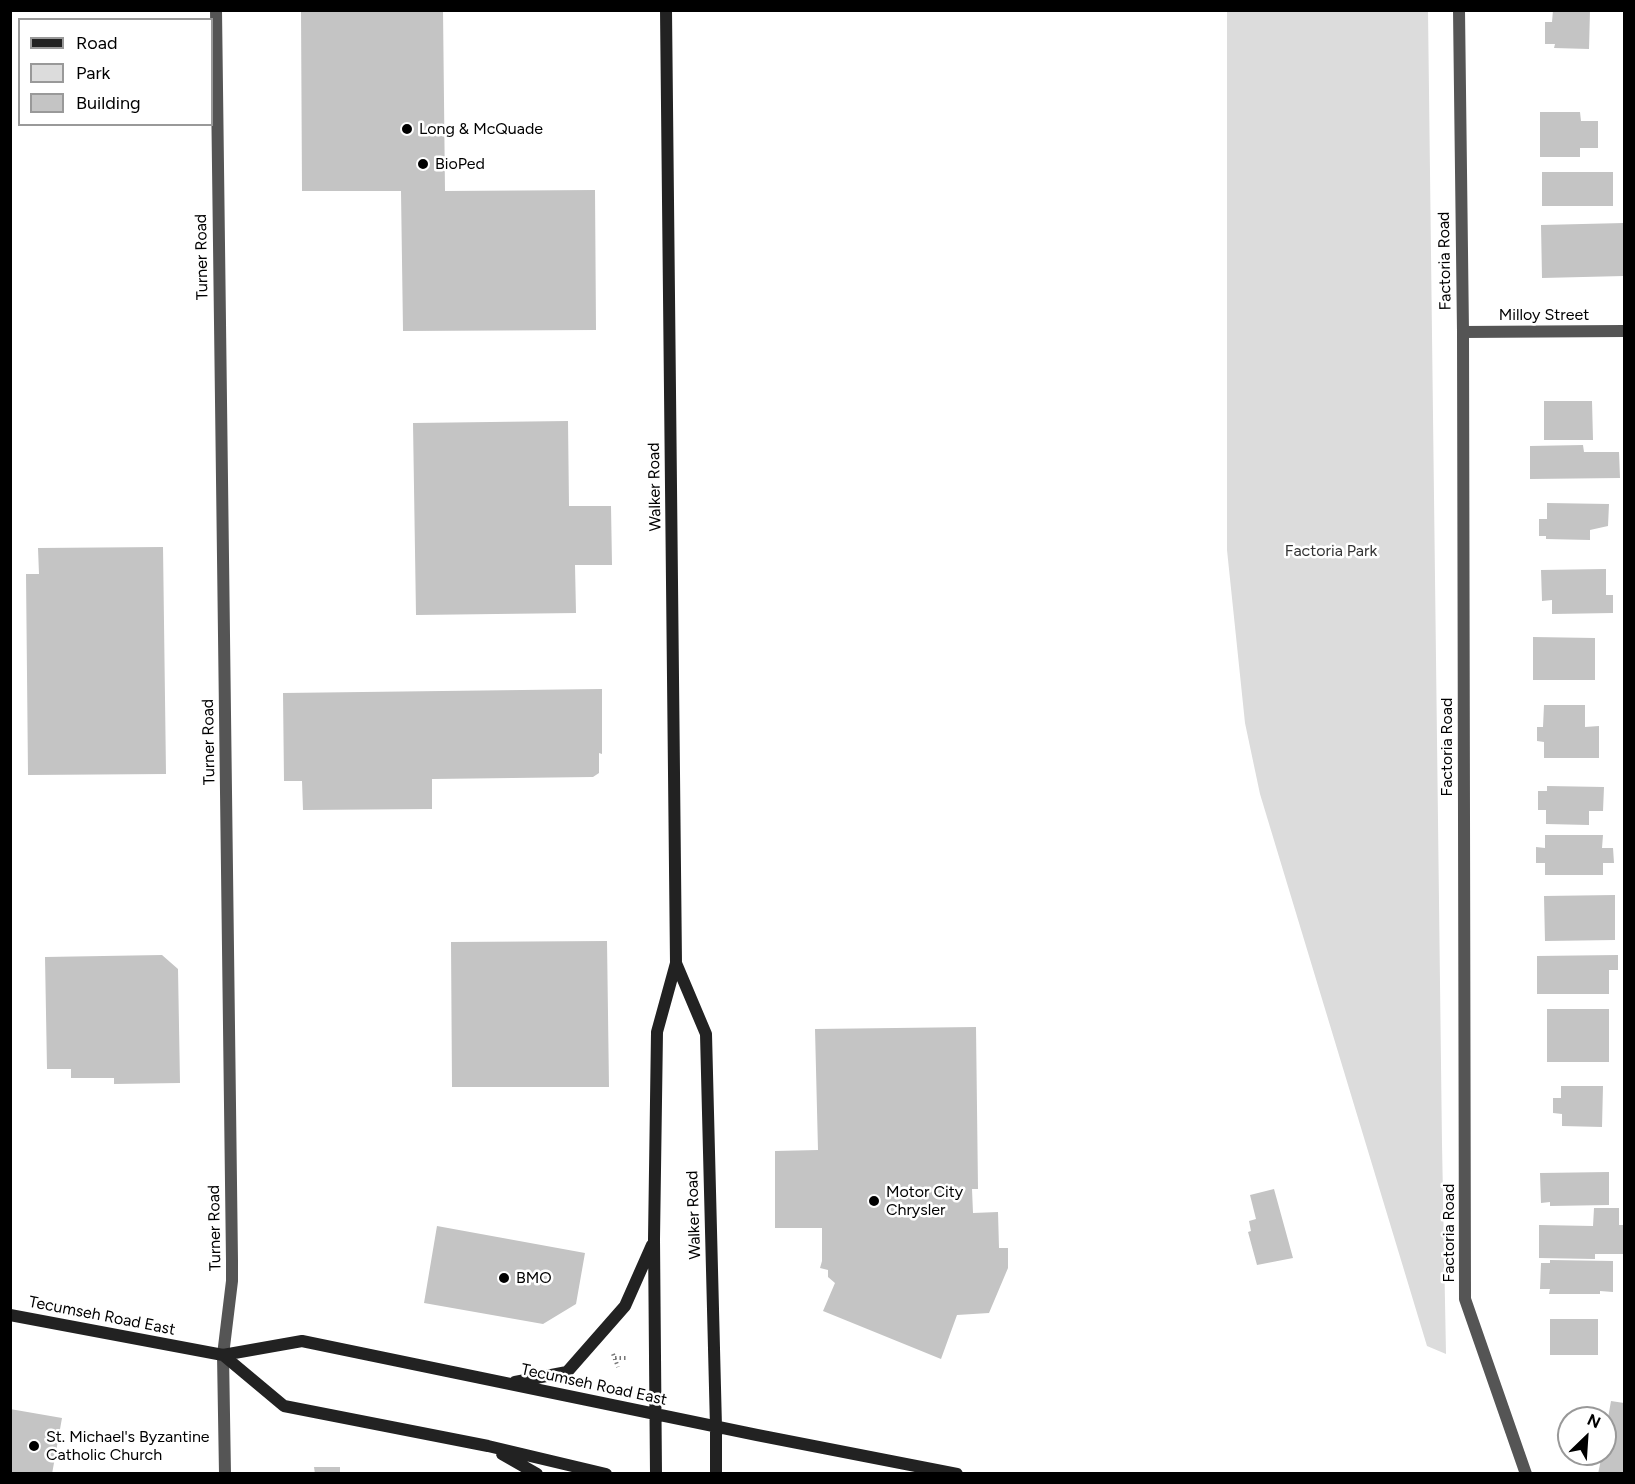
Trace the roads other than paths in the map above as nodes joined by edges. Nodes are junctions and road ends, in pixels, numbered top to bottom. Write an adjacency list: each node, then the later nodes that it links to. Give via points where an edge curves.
1 (216, 10): 9 (street, Turner Road, via 232,1260)
2 (666, 10): 6 (main road, Walker Road)
3 (1459, 10): 5 (street, Factoria Road)
4 (1624, 331): 5 (street, Milloy Street)
5 (1463, 332): 20 (street, Factoria Road, via 1466,1299)
6 (676, 963): 7 (main road, Walker Road, via 657,1032); 12 (main road, Walker Road, via 706,1034)
7 (654, 1239): 10 (main road, via 624,1306 567,1372); 11 (main road, Walker Road)
8 (10, 1315): 9 (main road, Tecumseh Road East)
9 (223, 1355): 10 (main road, Tecumseh Road East, via 302,1341); 13 (main road, Tecumseh Road East, via 284,1406); 14 (street, Turner Road)
10 (508, 1384): 11 (main road, Tecumseh Road East)
11 (655, 1414): 12 (main road, Tecumseh Road East); 17 (main road, Walker Road)
12 (716, 1427): 18 (main road, Walker Road); 19 (main road, Tecumseh Road East)
13 (488, 1446): 15 (main road); 16 (main road, Tecumseh Road East)
14 (225, 1473)
15 (537, 1473)
16 (606, 1473)
17 (656, 1473)
18 (716, 1473)
19 (957, 1473)
20 (1526, 1473)

